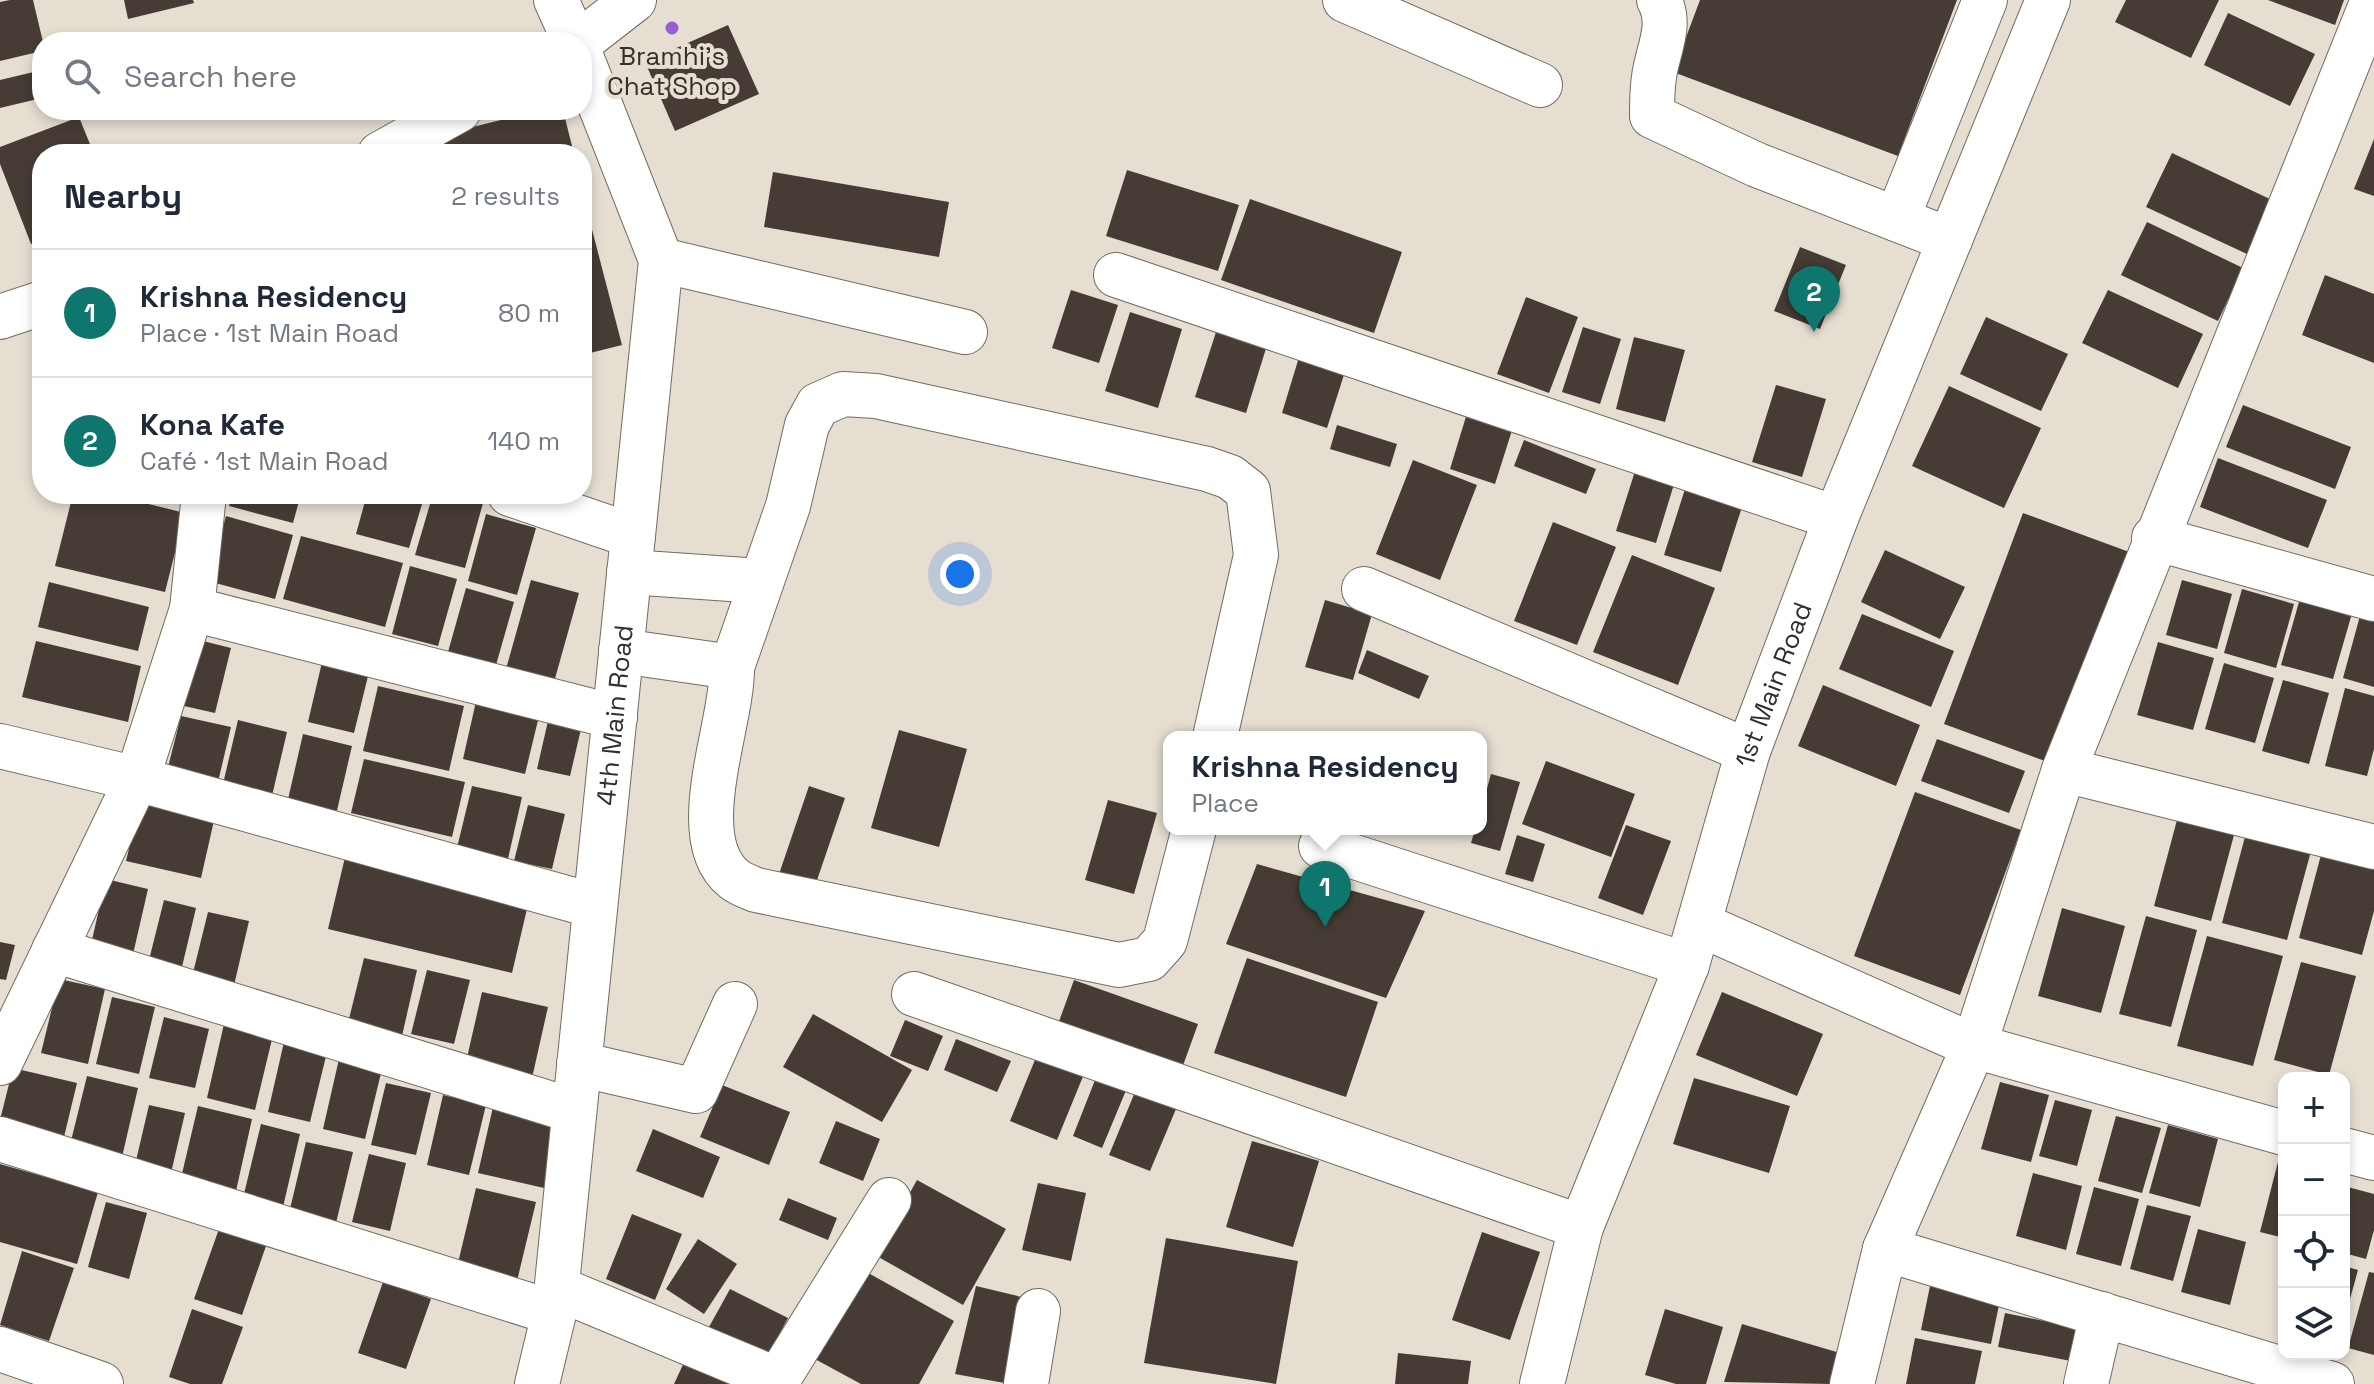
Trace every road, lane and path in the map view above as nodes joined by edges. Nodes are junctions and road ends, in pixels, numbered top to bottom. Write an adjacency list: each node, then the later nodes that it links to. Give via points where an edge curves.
1 (556, 0): 8 (street)
2 (634, 0): 9 (street)
3 (1345, 0): 11 (street)
4 (1985, 0): 14 (street)
5 (2048, 0): 15 (street, 1st Main Road)
6 (2373, 0): 24 (street)
7 (1667, 12): 14 (street, via 1654,74 1652,116 1757,165)
8 (572, 32)
9 (591, 32)
10 (592, 84): 16 (street, 4th Main Road)
11 (1540, 85)
12 (441, 120): 13 (street)
13 (398, 144)
14 (1897, 219): 15 (street)
15 (1950, 240): 23 (street, 1st Main Road)
16 (661, 260): 20 (street); 25 (street, 4th Main Road)
17 (1116, 275): 23 (street)
18 (32, 306): 19 (street)
19 (0, 317)
20 (965, 332)
21 (203, 504): 29 (street)
22 (530, 504): 25 (street)
23 (1836, 518): 35 (street, 1st Main Road)
24 (2154, 538): 28 (street); 36 (street)
25 (631, 554): 26 (street); 30 (street, 4th Main Road)
26 (760, 581): 31 (street); 33 (street, via 788,506 807,425 818,405 843,394 876,396 1219,473 1248,491 1256,555)
27 (1364, 589): 35 (street)
28 (2374, 599)
29 (192, 609): 32 (street); 37 (street)
30 (621, 651): 31 (street); 32 (street, 4th Main Road)
31 (732, 667): 38 (street, via 709,817 716,857 734,879 756,890 1119,965 1149,959 1165,941)
32 (615, 717): 41 (street, 4th Main Road)
33 (1216, 731)
34 (0, 746): 37 (street)
35 (1748, 751): 42 (street, 1st Main Road)
36 (2064, 770): 40 (street); 47 (street)
37 (137, 779): 41 (street); 43 (street)
38 (1192, 835)
39 (1321, 846): 44 (street)
40 (2374, 847)
41 (595, 906): 49 (street, 4th Main Road)
42 (1699, 924): 44 (street, 1st Main Road); 47 (street)
43 (54, 950): 48 (street); 50 (street)
44 (1687, 965): 56 (street, 1st Main Road)
45 (914, 994): 56 (street)
46 (735, 1004): 49 (street, via 696,1091)
47 (1974, 1046): 51 (street); 57 (street)
48 (0, 1063)
49 (579, 1064): 50 (street, 4th Main Road)
50 (574, 1111): 58 (street, 4th Main Road)
51 (2278, 1131)
52 (0, 1139): 58 (street)
53 (2350, 1152): 54 (street)
54 (2374, 1158)
55 (889, 1200): 62 (street)
56 (1581, 1227): 66 (street, 1st Main Road)
57 (1885, 1249): 60 (street); 67 (street)
58 (555, 1301): 62 (street); 64 (street, 4th Main Road)
59 (1038, 1311): 65 (street)
60 (2102, 1314): 68 (street); 69 (street)
61 (0, 1349): 63 (street)
62 (777, 1382)
63 (101, 1384)
64 (537, 1384)
65 (1026, 1384)
66 (1542, 1384)
67 (1852, 1384)
68 (2086, 1384)
69 (2332, 1384)

